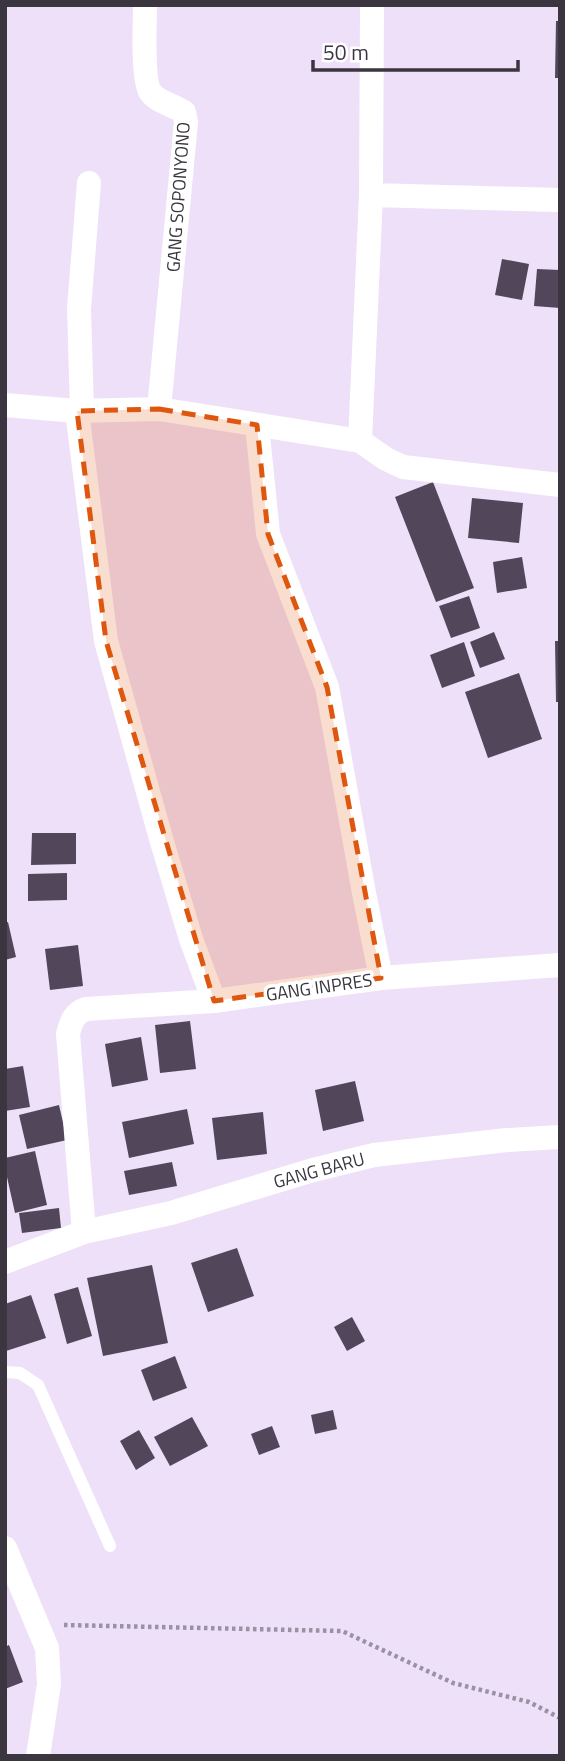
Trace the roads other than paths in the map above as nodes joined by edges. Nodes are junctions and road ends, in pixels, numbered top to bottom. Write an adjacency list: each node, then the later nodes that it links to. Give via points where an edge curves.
1 (145, 5): 7 (street, GANG SOPONYONO, via 149,91 184,112 186,122)
2 (372, 5): 4 (street)
3 (89, 183): 8 (street, via 79,309)
4 (371, 195): 5 (street); 10 (street)
5 (560, 200)
6 (5, 405): 8 (street)
7 (159, 410): 8 (street); 9 (street)
8 (80, 411): 14 (street, via 106,641 191,939)
9 (257, 425): 10 (street); 13 (street, via 268,534 327,687)
10 (360, 441): 11 (street, via 403,467)
11 (560, 485)
12 (560, 965): 13 (street, GANG INPRES)
13 (381, 978): 14 (street, GANG INPRES)
14 (214, 1001): 16 (street, GANG INPRES, via 86,1009 71,1023 68,1034)
15 (560, 1137): 16 (street, GANG BARU, via 374,1155 171,1213)
16 (84, 1232): 17 (street, GANG BARU)
17 (5, 1262)
18 (5, 1372): 19 (lane, via 20,1373 38,1385)
19 (110, 1546)
20 (5, 1548): 21 (street, via 47,1648 49,1684)
21 (38, 1756)

